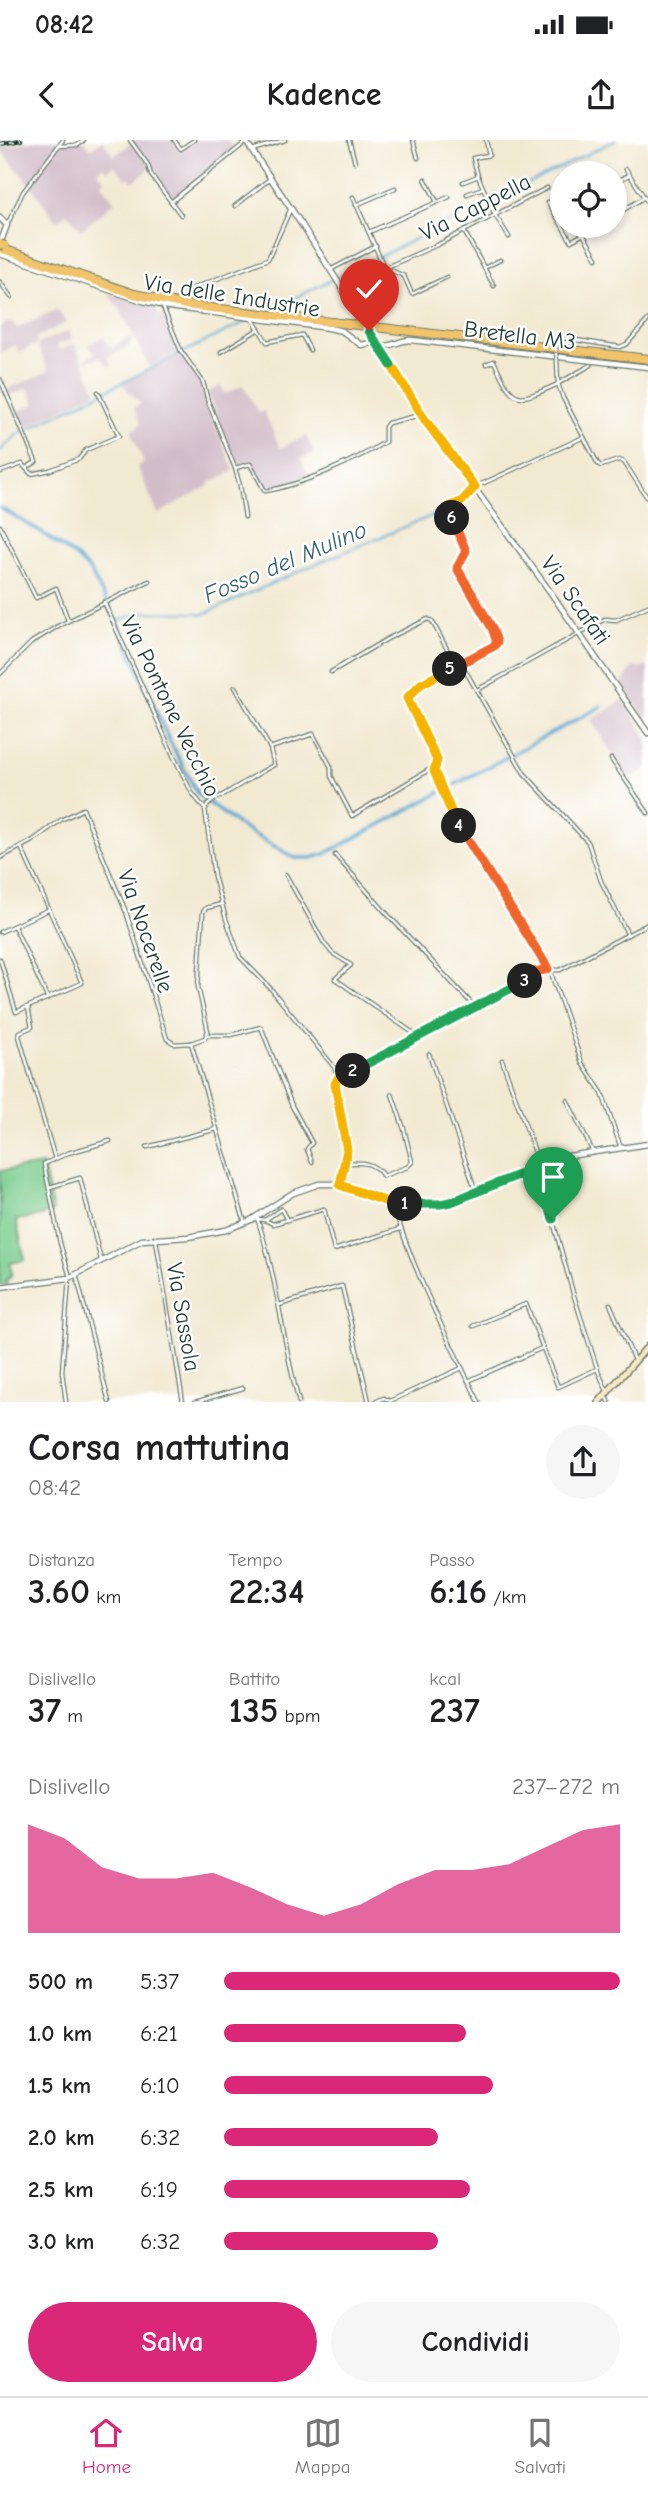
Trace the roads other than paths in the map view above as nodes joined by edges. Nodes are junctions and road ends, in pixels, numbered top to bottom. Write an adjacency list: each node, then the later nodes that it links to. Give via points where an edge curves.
1 (63, 140): 11 (street)
2 (84, 140): 11 (street, via 78,145)
3 (130, 140): 28 (street)
4 (174, 140): 5 (street, via 181,149)
5 (194, 140)
6 (285, 140): 12 (street)
7 (349, 140): 14 (street)
8 (413, 140): 13 (street)
9 (486, 140): 17 (street, via 489,155 473,158)
10 (246, 141): 12 (street); 28 (street)
11 (58, 146): 40 (street, via 23,192)
12 (252, 150): 18 (street)
13 (418, 158)
14 (355, 162)
15 (627, 171): 16 (street)
16 (629, 175): 27 (street)
17 (478, 176): 20 (street); 22 (street)
18 (271, 178): 34 (street); 35 (street)
19 (425, 179): 29 (street)
20 (463, 182)
21 (395, 188): 32 (street)
22 (483, 188): 24 (street); 38 (street)
23 (547, 188): 38 (street, Via Cappella)
24 (467, 194)
25 (353, 197): 32 (street)
26 (449, 197): 29 (street)
27 (643, 198): 31 (street); 36 (street)
28 (171, 202): 37 (street)
29 (437, 202): 42 (street)
30 (548, 202): 33 (street)
31 (648, 203)
32 (356, 205): 42 (street)
33 (550, 205)
34 (235, 206)
35 (291, 208): 51 (street); 55 (street, via 268,259)
36 (627, 208)
37 (181, 215)
38 (495, 215): 41 (street, Via Cappella); 43 (street)
39 (0, 218): 40 (street)
40 (7, 225): 46 (street)
41 (464, 231): 49 (street); 50 (street, Via Cappella)
42 (369, 232): 45 (street)
43 (509, 237)
44 (585, 238): 47 (street)
45 (376, 246): 50 (street); 51 (street)
46 (1, 247): 58 (street, Via delle Industrie); 67 (highway, via 178,300)
47 (597, 258)
48 (500, 260): 49 (street)
49 (484, 268): 54 (street)
50 (385, 269): 52 (street, via 404,276 412,294); 56 (street, Via Cappella)
51 (330, 270): 56 (street)
52 (447, 277)
53 (0, 282): 57 (street)
54 (494, 286)
55 (186, 291)
56 (345, 293): 60 (street)
57 (11, 297)
58 (162, 305): 59 (street, Via delle Industrie); 77 (street, via 181,351 204,382)
59 (251, 317): 63 (street); 64 (street, Via delle Industrie, via 334,329 361,345)
60 (362, 320)
61 (648, 320): 72 (street, bridge, via 620,347 559,339)
62 (367, 328): 64 (street, Via Scafati)
63 (259, 329): 65 (street, via 270,342 302,335); 66 (street)
64 (383, 346): 70 (street, Bretella M3, via 411,340); 74 (street, Via Scafati)
65 (310, 350)
66 (221, 352)
67 (648, 357)
68 (486, 364): 72 (street, via 494,361 505,386 520,397)
69 (591, 365): 72 (street)
70 (648, 368)
71 (0, 379): 76 (street, via 36,462)
72 (559, 383): 75 (street)
73 (99, 394): 76 (street, via 119,436 50,470 33,474)
74 (421, 415): 77 (street, via 388,423 382,444 267,491 250,464); 79 (street, Via Scafati)
75 (583, 437): 79 (street); 80 (street, via 598,465 624,461)
76 (26, 468): 78 (street, via 21,464)
77 (235, 468): 81 (street)
78 (0, 472)
79 (475, 487): 87 (street, Via Scafati); 88 (street, via 448,509 466,548 457,568 497,642)
80 (648, 499)
81 (245, 517)
82 (0, 526): 86 (street, via 36,598 55,588)
83 (149, 581): 84 (street)
84 (106, 601): 86 (street); 98 (street, Via Pontone Vecchio, via 146,699 192,793)
85 (648, 606): 87 (street)
86 (68, 620): 91 (street, via 32,642)
87 (578, 632): 93 (street); 94 (street, Via Scafati)
88 (461, 663): 89 (street); 93 (street)
89 (456, 666): 90 (street, via 428,619); 97 (street, via 421,684 407,698 437,760)
90 (331, 672)
91 (0, 674)
92 (235, 687): 95 (street)
93 (477, 690): 109 (street, via 524,773 584,835)
94 (648, 733)
95 (270, 748): 97 (street, via 313,734 352,817); 98 (street, via 274,765 210,800)
96 (611, 759): 99 (street)
97 (435, 766): 111 (street, via 447,808)
98 (205, 808): 104 (street, Via Pontone Vecchio)
99 (648, 813)
100 (21, 847): 102 (street); 105 (street); 117 (street, Via Nocerelle, via 61,820 84,811 127,912 167,1039 175,1044)
101 (335, 855): 113 (street)
102 (0, 858)
103 (286, 874): 116 (street, via 324,943 351,965 335,979)
104 (222, 904): 115 (street, Via Nocerelle, via 203,912 198,988); 120 (street, Via Pontone Vecchio, via 240,957 271,989)
105 (48, 910): 107 (street); 112 (street, via 82,983)
106 (648, 924): 109 (street)
107 (14, 926): 108 (street); 112 (street)
108 (0, 932)
109 (628, 935): 111 (street, via 560,970)
110 (0, 959): 114 (street, via 14,1010)
111 (549, 969): 113 (street, via 535,972); 127 (street, via 582,1063 602,1093)
112 (48, 999): 114 (street)
113 (475, 1007): 116 (street)
114 (28, 1008): 129 (street, via 32,1027 19,1036)
115 (207, 1035): 117 (street); 130 (street, via 231,1035 261,1027 312,1143 307,1150)
116 (419, 1037): 120 (street)
117 (191, 1043): 123 (street)
118 (429, 1054): 135 (street)
119 (502, 1059): 132 (street)
120 (338, 1078): 131 (street, via 335,1092 346,1136)
121 (392, 1094): 131 (street, via 412,1162 385,1176 364,1162)
122 (567, 1100): 128 (street)
123 (217, 1129): 126 (street); 140 (street)
124 (110, 1141): 129 (street)
125 (648, 1144): 127 (street)
126 (147, 1147)
127 (621, 1148): 128 (street)
128 (593, 1152): 132 (street)
129 (55, 1159): 134 (street, via 44,1164)
130 (312, 1162)
131 (346, 1163): 133 (street)
132 (539, 1166): 135 (street); 154 (street)
133 (340, 1185): 136 (street); 137 (street, via 325,1183 301,1190)
134 (49, 1187): 143 (street, via 80,1178); 145 (street)
135 (476, 1192): 136 (street, via 440,1204)
136 (393, 1204): 141 (street)
137 (257, 1218): 138 (street); 140 (street); 148 (street)
138 (265, 1220): 139 (street, via 273,1224); 139 (street, via 281,1209)
139 (287, 1220): 141 (street, via 324,1209 334,1250)
140 (245, 1223): 142 (street, via 212,1234)
141 (400, 1229): 153 (street)
142 (155, 1237): 143 (street); 160 (street, Via Sassola)
143 (101, 1260): 144 (street)
144 (76, 1274): 145 (street); 159 (street)
145 (69, 1278): 146 (street); 158 (street, via 62,1372)
146 (0, 1287)
147 (610, 1304): 152 (street)
148 (279, 1305): 162 (street); 163 (street, via 342,1286)
149 (473, 1326): 151 (street, via 525,1304)
150 (648, 1346): 152 (main road)
151 (543, 1348): 154 (street, via 558,1387); 155 (street)
152 (634, 1360): 157 (main road)
153 (462, 1368): 155 (street); 164 (street, via 390,1401)
154 (597, 1369): 157 (street)
155 (468, 1381): 165 (street)
156 (243, 1388): 161 (street)
157 (606, 1393): 166 (main road); 167 (street)
158 (66, 1402)
159 (109, 1402)
160 (183, 1402)
161 (195, 1402)
162 (299, 1402)
163 (369, 1402)
164 (375, 1402)
165 (479, 1402)
166 (599, 1402)
167 (609, 1402)

